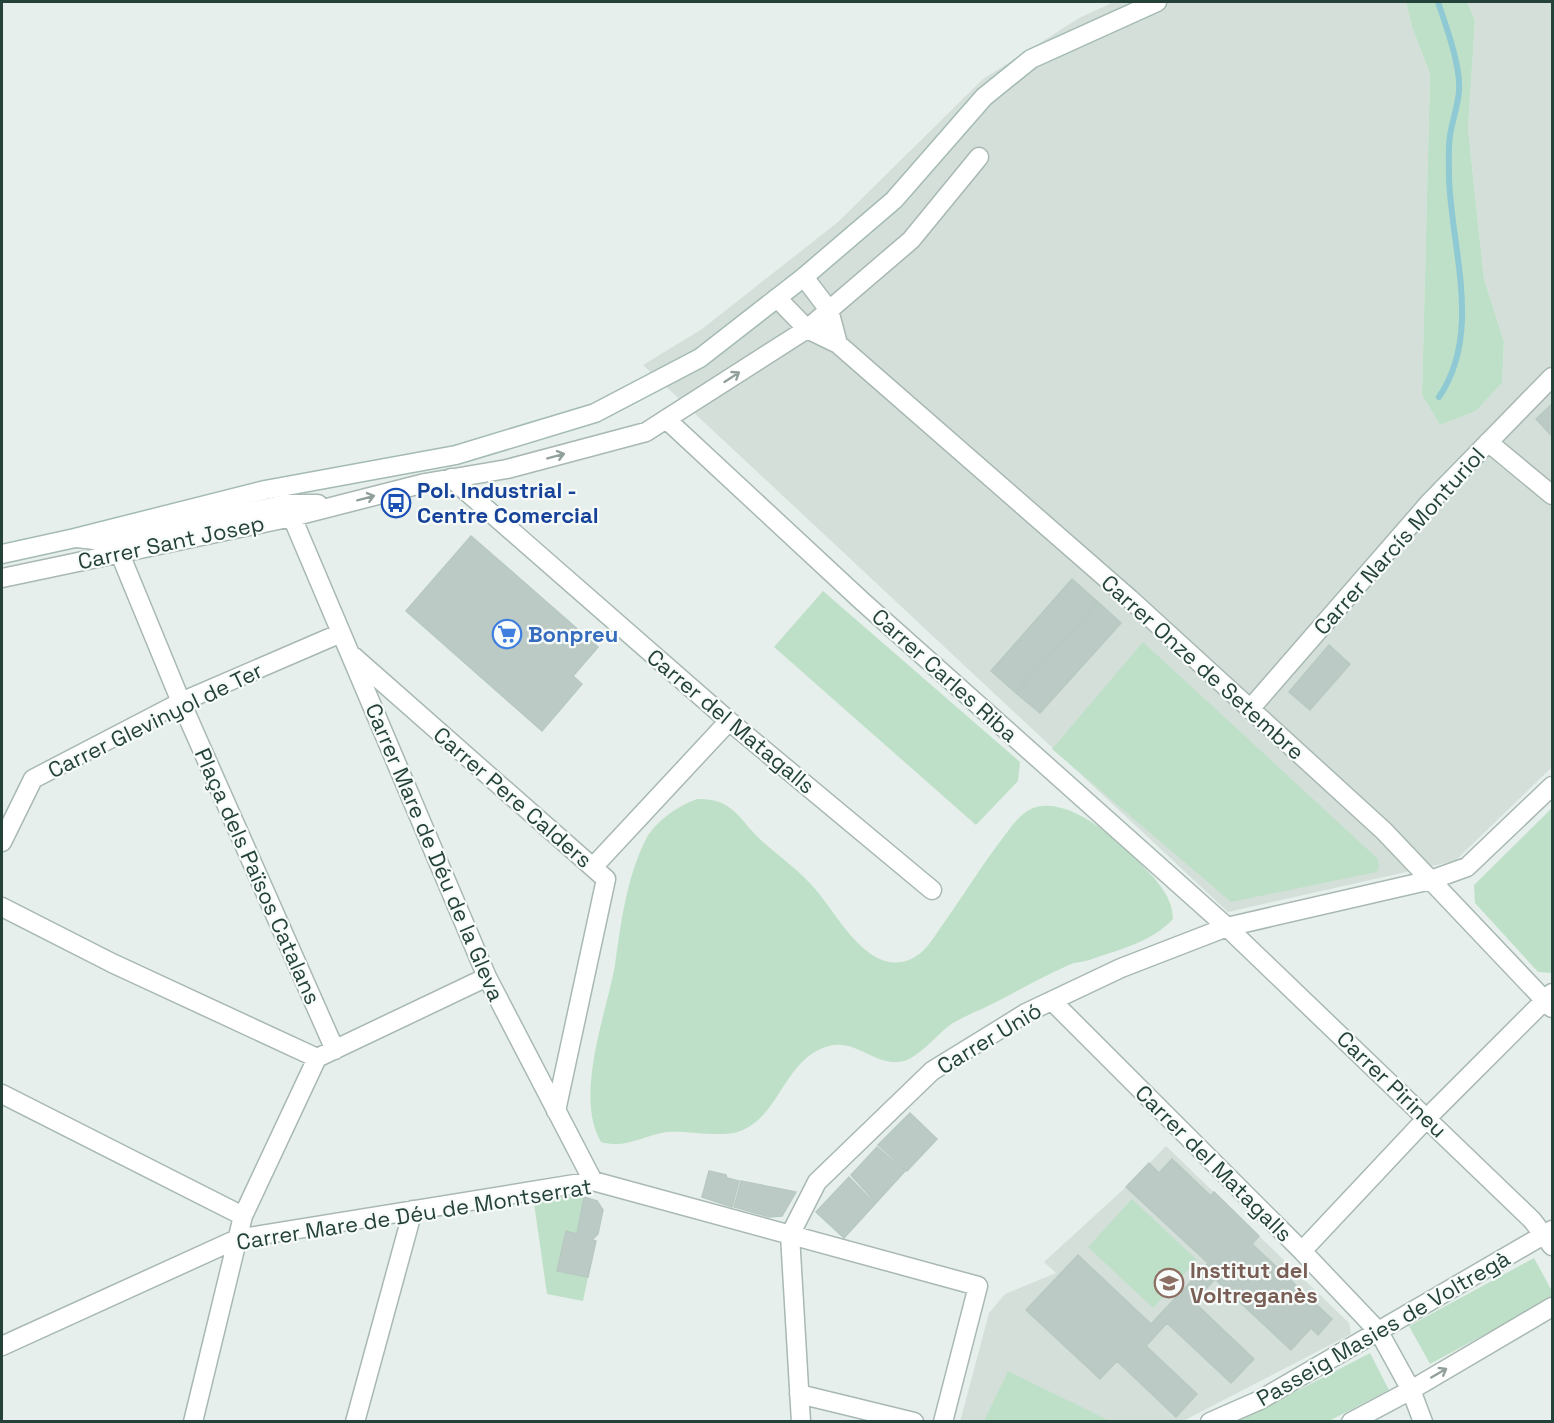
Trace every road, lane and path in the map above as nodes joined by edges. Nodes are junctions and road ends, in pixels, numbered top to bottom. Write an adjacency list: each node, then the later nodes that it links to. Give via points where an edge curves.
1 (1157, 2): 3 (street, via 1031,59 984,97 894,200)
2 (979, 158): 5 (street, Carrer Sant Josep, via 911,240)
3 (804, 277): 4 (street); 5 (street)
4 (777, 298): 6 (street); 15 (street, via 700,358 595,412 456,455 265,490)
5 (829, 310): 6 (street, Carrer Sant Josep); 7 (street)
6 (807, 329): 7 (street, Carrer Onze de Setembre); 9 (street, Carrer Sant Josep, one-way to 6)
7 (838, 344): 22 (street, Carrer Onze de Setembre)
8 (1552, 377): 10 (street, Carrer Narcís Monturiol)
9 (666, 419): 11 (street, Carrer Sant Josep, one-way to 9, via 507,469 646,432); 30 (street, Carrer Carles Riba, via 863,602)
10 (1488, 442): 12 (street); 22 (street, Carrer Narcís Monturiol, via 1430,502)
11 (452, 478): 13 (street, Carrer Sant Josep, one-way to 11); 23 (street, Carrer del Matagalls)
12 (1552, 495)
13 (340, 505): 14 (street, Carrer Sant Josep); 15 (street, Carrer Sant Josep, via 285,504 103,541)
14 (292, 517): 17 (street, Carrer Sant Josep); 19 (street, Carrer Mare de Déu de la Gleva)
15 (75, 538): 16 (street)
16 (2, 554)
17 (120, 554): 18 (street, Carrer Sant Josep); 21 (street, Plaça dels Països Catalans)
18 (2, 578)
19 (341, 633): 20 (street, Carrer Mare de Déu de la Gleva); 21 (street, Carrer Glevinyol de Ter)
20 (349, 653): 26 (street, Carrer Pere Calders); 31 (street, Carrer Mare de Déu de la Gleva)
21 (182, 702): 25 (street, Carrer Glevinyol de Ter, via 33,779); 34 (street, Plaça dels Països Catalans)
22 (1250, 709): 27 (street, Carrer Onze de Setembre, via 1384,831)
23 (729, 721): 26 (street); 28 (street, Carrer del Matagalls)
24 (1552, 786): 27 (street, Carrer Unió, via 1467,867)
25 (2, 842)
26 (593, 867): 37 (street, Carrer Pere Calders, via 606,879)
27 (1431, 880): 30 (street, Carrer Unió); 32 (street, Carrer Onze de Setembre)
28 (932, 890)
29 (2, 907): 35 (street)
30 (1227, 927): 33 (street, Carrer Unió, via 1121,968); 38 (street, Carrer Pirineu)
31 (486, 977): 34 (street); 37 (street, Carrer Mare de Déu de la Gleva)
32 (1550, 1000): 38 (street)
33 (1052, 1001): 42 (street, Carrer Unió, via 932,1071 817,1182); 45 (street, Carrer del Matagalls)
34 (335, 1050): 35 (street)
35 (317, 1058): 41 (street)
36 (2, 1094): 41 (street)
37 (556, 1111): 39 (street, Carrer Mare de Déu de la Gleva)
38 (1427, 1118): 43 (street, Carrer Pirineu); 45 (street)
39 (593, 1181): 40 (street, Carrer Mare de Déu de Montserrat); 42 (street, Carrer Mare de Déu de Montserrat)
40 (413, 1210): 44 (street, Carrer Mare de Déu de Montserrat); 52 (street)
41 (243, 1216): 44 (street)
42 (790, 1235): 50 (street); 55 (street, Carrer Mare de Déu de Montserrat, via 978,1286)
43 (1550, 1237): 47 (street, Passeig Masies de Voltregà)
44 (237, 1239): 48 (street, Carrer Mare de Déu de Montserrat); 51 (street)
45 (1302, 1251): 47 (street, Carrer del Matagalls)
46 (1552, 1307): 49 (street, one-way to 46)
47 (1379, 1332): 49 (street, Carrer del Matagalls); 56 (street, Passeig Masies de Voltregà, via 1260,1400)
48 (2, 1346)
49 (1411, 1390): 57 (street); 58 (street, Carrer del Matagalls)
50 (799, 1394): 53 (street); 54 (street)
51 (193, 1422)
52 (356, 1422)
53 (801, 1422)
54 (914, 1422)
55 (943, 1422)
56 (1210, 1422)
57 (1351, 1422)
58 (1423, 1422)

